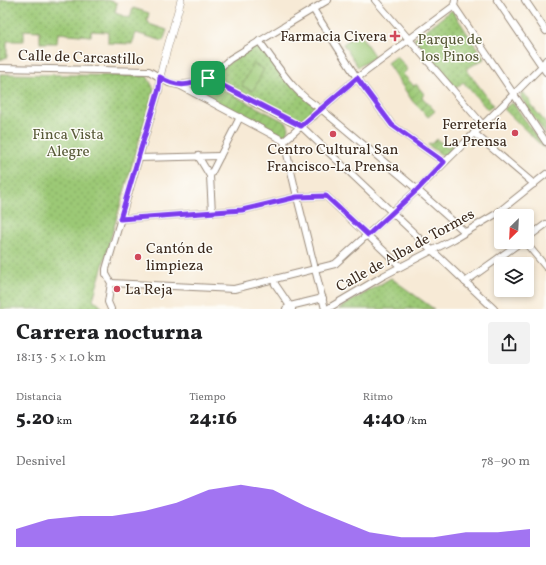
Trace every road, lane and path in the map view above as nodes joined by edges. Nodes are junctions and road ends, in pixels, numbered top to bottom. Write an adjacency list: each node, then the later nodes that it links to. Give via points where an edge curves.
1 (181, 0): 15 (street)
2 (328, 0): 7 (street)
3 (375, 0): 9 (street)
4 (497, 0): 12 (street)
5 (525, 0): 8 (street)
6 (454, 3): 9 (street); 19 (street)
7 (313, 9): 10 (street); 17 (street)
8 (546, 31)
9 (410, 39): 17 (street); 22 (street)
10 (259, 41): 16 (street, via 230,59); 20 (street, via 284,77)
11 (546, 60): 12 (street)
12 (542, 66): 14 (street); 19 (street)
13 (0, 68): 15 (street, Calle de Carcastillo, via 149,71)
14 (546, 72)
15 (160, 77): 18 (street, Calle de Carcastillo, via 169,83); 29 (street)
16 (208, 78): 18 (street); 23 (street)
17 (357, 78): 20 (street); 30 (street, via 392,125)
18 (179, 85): 21 (street)
19 (514, 94): 22 (street); 26 (street)
20 (320, 109): 23 (street); 34 (street)
21 (240, 118): 25 (street); 28 (street)
22 (483, 125): 24 (street)
23 (301, 126): 25 (street); 37 (street)
24 (474, 133): 30 (street); 33 (street)
25 (284, 141): 35 (street)
26 (546, 142)
27 (198, 156): 28 (street); 29 (street); 32 (street)
28 (220, 156): 32 (street)
29 (138, 158): 38 (street)
30 (444, 162): 34 (street)
31 (546, 174): 33 (street, Calle de Alba de Tormes)
32 (210, 176): 36 (street)
33 (534, 184): 40 (street, Calle de Alba de Tormes, via 496,214)
34 (417, 190): 37 (street); 40 (street)
35 (297, 197): 36 (street, via 242,210); 42 (street, via 326,196); 48 (street)
36 (212, 213): 38 (street)
37 (392, 213): 42 (street); 45 (street)
38 (120, 219): 51 (street, via 106,269)
39 (546, 224): 41 (street)
40 (465, 232): 45 (street, Calle de Alba de Tormes)
41 (534, 233)
42 (368, 235): 46 (street); 48 (street, via 335,264)
43 (511, 249): 50 (street)
44 (531, 249): 47 (street)
45 (432, 251): 46 (street, Calle de Alba de Tormes); 50 (street)
46 (400, 266): 55 (street, Calle de Alba de Tormes)
47 (546, 267)
48 (316, 269): 49 (street); 52 (street)
49 (274, 280): 51 (street, via 234,289); 53 (street)
50 (465, 282): 56 (street)
51 (111, 283): 54 (street, via 108,302)
52 (323, 298): 53 (street); 55 (street)
53 (289, 308)
54 (111, 309)
55 (326, 309)
56 (494, 309)

